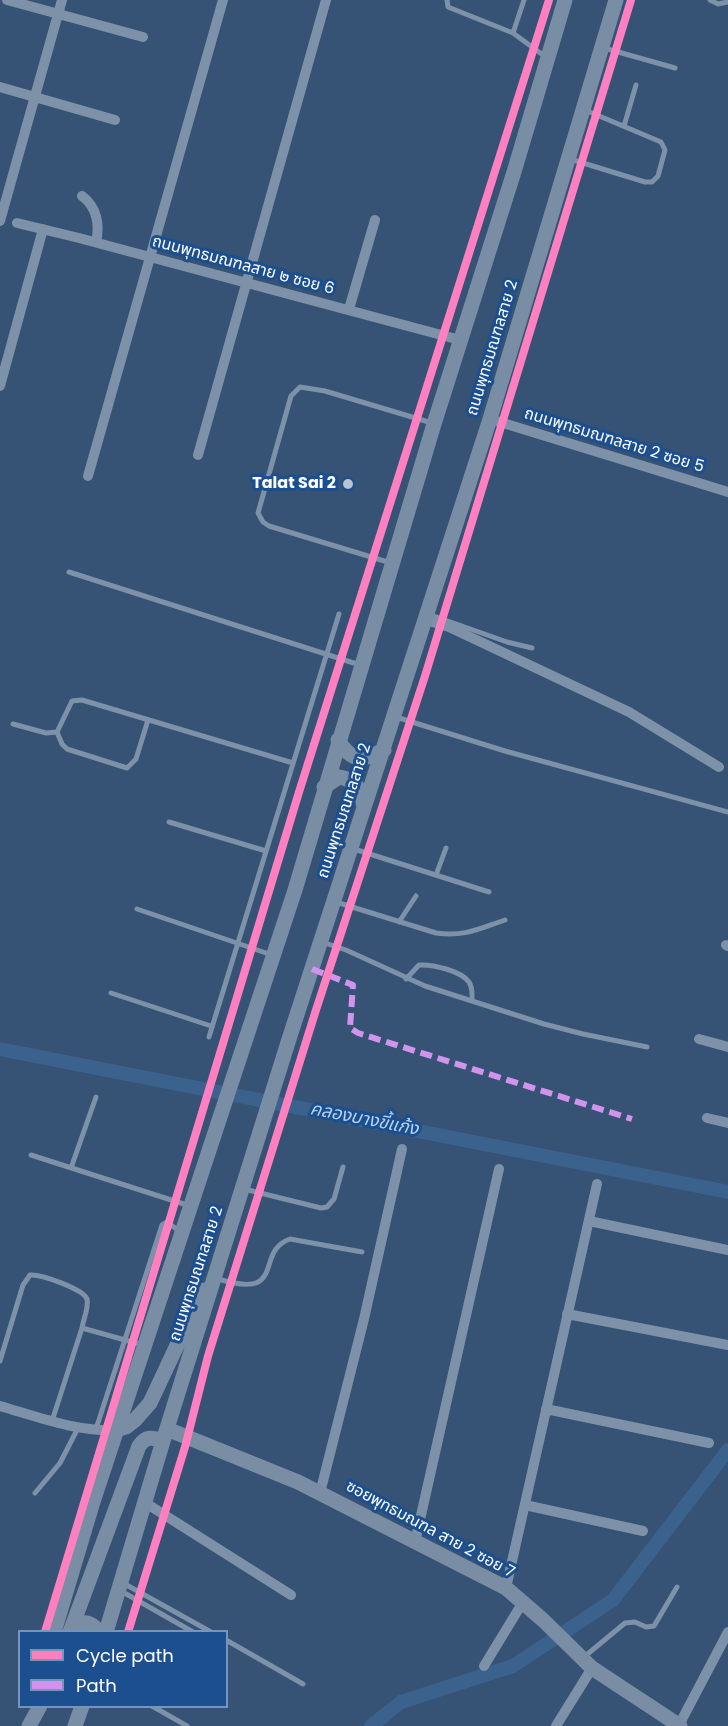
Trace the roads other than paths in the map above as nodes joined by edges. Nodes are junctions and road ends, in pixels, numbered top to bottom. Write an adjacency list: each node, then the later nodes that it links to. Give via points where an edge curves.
1 (7, 0): 11 (street)
2 (62, 0): 11 (street)
3 (224, 0): 31 (street)
4 (326, 0): 32 (street)
5 (447, 0): 12 (lane, via 448,7)
6 (524, 0): 12 (lane)
7 (566, 0): 15 (main road, ถนนพุทธมณฑลสาย 2)
8 (616, 0): 14 (main road, ถนนพุทธมณฑลสาย 2)
9 (710, 0): 10 (lane, via 718,4)
10 (728, 2)
11 (58, 15): 13 (street); 19 (street)
12 (513, 33): 15 (lane)
13 (143, 37)
14 (601, 47): 16 (lane); 20 (main road, ถนนพุทธมณฑลสาย 2)
15 (548, 59): 34 (main road, ถนนพุทธมณฑลสาย 2)
16 (675, 68)
17 (636, 85): 22 (lane)
18 (0, 87): 19 (street)
19 (35, 97): 21 (street); 24 (street)
20 (583, 109): 22 (lane); 23 (main road, ถนนพุทธมณฑลสาย 2)
21 (115, 120)
22 (624, 126): 23 (lane, via 663,145 656,180 645,182)
23 (569, 158): 36 (main road, ถนนพุทธมณฑลสาย 2)
24 (5, 184): 27 (street)
25 (82, 196): 30 (street, via 91,203 97,221)
26 (375, 220): 33 (street)
27 (0, 221)
28 (17, 223): 29 (street, ถนนพุทธมณฑลสาย ๒ ซอย 6)
29 (43, 229): 30 (street, ถนนพุทธมณฑลสาย ๒ ซอย 6); 35 (street)
30 (96, 242): 31 (street, ถนนพุทธมณฑลสาย ๒ ซอย 6)
31 (150, 258): 32 (street, ถนนพุทธมณฑลสาย ๒ ซอย 6); 39 (street)
32 (247, 283): 33 (street, ถนนพุทธมณฑลสาย ๒ ซอย 6); 38 (street)
33 (349, 309): 34 (street, ถนนพุทธมณฑลสาย ๒ ซอย 6)
34 (460, 340): 37 (main road, ถนนพุทธมณฑลสาย 2)
35 (0, 386)
36 (490, 419): 40 (street, ถนนพุทธมณฑลสาย 2 ซอย 5); 44 (main road, ถนนพุทธมณฑลสาย 2)
37 (434, 424): 41 (main road, ถนนพุทธมณฑลสาย 2); 41 (lane, via 325,391 300,387 291,396 258,513 263,522)
38 (198, 455)
39 (88, 476)
40 (728, 492)
41 (392, 564): 47 (main road, ถนนพุทธมณฑลสาย 2)
42 (69, 572): 46 (lane)
43 (339, 615): 46 (lane)
44 (427, 617): 45 (lane); 48 (main road, ถนนพุทธมณฑลสาย 2); 55 (street, via 629,712)
45 (532, 648)
46 (326, 654): 47 (lane); 54 (lane)
47 (362, 666): 52 (main road, ถนนพุทธมณฑลสาย 2)
48 (394, 717): 53 (main road, ถนนพุทธมณฑลสาย 2); 58 (lane)
49 (148, 720): 51 (lane, via 72,700); 51 (lane, via 136,759 127,768 67,749); 54 (lane)
50 (13, 724): 51 (lane)
51 (57, 732)
52 (338, 740): 53 (main road, via 344,750 360,759); 56 (main road, ถนนพุทธมณฑลสาย 2)
53 (384, 750): 57 (main road, ถนนพุทธมณฑลสาย 2)
54 (292, 763): 62 (lane)
55 (719, 767)
56 (324, 787): 57 (main road, via 339,777 355,783); 72 (main road, ถนนพุทธมณฑลสาย 2)
57 (364, 807): 60 (main road, ถนนพุทธมณฑลสาย 2)
58 (728, 812)
59 (169, 822): 62 (lane)
60 (351, 848): 63 (lane); 66 (main road, ถนนพุทธมณฑลสาย 2)
61 (446, 848): 63 (lane)
62 (266, 851): 71 (lane)
63 (436, 875): 64 (lane)
64 (489, 892)
65 (416, 896): 69 (lane)
66 (334, 901): 69 (lane); 70 (main road, ถนนพุทธมณฑลสาย 2)
67 (137, 909): 71 (lane)
68 (505, 920): 69 (lane, via 453,935)
69 (399, 922)
70 (321, 942): 73 (lane); 90 (main road, ถนนพุทธมณฑลสาย 2)
71 (237, 943): 72 (lane); 76 (lane)
72 (273, 955): 91 (main road, ถนนพุทธมณฑลสาย 2)
73 (406, 979): 75 (lane); 75 (lane, via 419,965 446,970 468,981)
74 (111, 993): 76 (lane)
75 (472, 1001): 79 (lane, via 573,1032)
76 (212, 1026): 77 (lane)
77 (208, 1036)
78 (699, 1039): 80 (street)
79 (647, 1047)
80 (728, 1047)
81 (96, 1097): 87 (lane)
82 (707, 1118): 83 (street)
83 (728, 1123)
84 (402, 1149): 113 (street)
85 (30, 1155): 87 (lane)
86 (343, 1167): 90 (lane, via 334,1199 327,1207)
87 (71, 1168): 91 (lane)
88 (499, 1169): 117 (street)
89 (597, 1184): 92 (street)
90 (243, 1189): 93 (main road, ถนนพุทธมณฑลสาย 2)
91 (192, 1206): 94 (main road, ถนนพุทธมณฑลสาย 2)
92 (589, 1221): 95 (street); 98 (street)
93 (229, 1232): 97 (main road, ถนนพุทธมณฑลสาย 2); 108 (main road, via 150,1403 126,1427)
94 (183, 1234): 100 (lane, via 167,1222 162,1225); 102 (main road, ถนนพุทธมณฑลสาย 2)
95 (728, 1250)
96 (363, 1252): 97 (lane, via 290,1239 277,1249 265,1276 256,1284 241,1286)
97 (214, 1278): 110 (main road, ถนนพุทธมณฑลสาย 2)
98 (567, 1314): 101 (street); 105 (street)
99 (82, 1328): 100 (lane); 103 (lane, via 87,1304 81,1291 30,1275 23,1285); 106 (lane)
100 (124, 1340): 102 (lane); 109 (lane)
101 (728, 1345)
102 (145, 1346): 108 (main road, ถนนพุทธมณฑลสาย 2)
103 (0, 1361)
104 (0, 1406): 106 (street)
105 (546, 1409): 111 (street); 115 (street)
106 (52, 1421): 107 (street)
107 (78, 1428): 109 (street); 112 (lane, via 60,1463)
108 (117, 1430): 109 (street); 123 (main road, ถนนพุทธมณฑลสาย 2)
109 (95, 1431)
110 (165, 1435): 113 (main road, ซอยพุทธมณฑล สาย 2 ซอย 7); 114 (main road, ถนนพุทธมณฑลสาย 2); 124 (main road, via 144,1439 139,1446)
111 (709, 1443)
112 (35, 1493)
113 (320, 1493): 117 (main road, ซอยพุทธมณฑล สาย 2 ซอย 7)
114 (144, 1502): 118 (main road, ถนนพุทธมณฑลสาย 2); 121 (street)
115 (525, 1504): 116 (street); 120 (street)
116 (643, 1531)
117 (415, 1542): 120 (main road, ซอยพุทธมณฑล สาย 2 ซอย 7)
118 (119, 1586): 126 (main road, ถนนพุทธมณฑลสาย 2); 127 (lane); 128 (lane)
119 (677, 1587): 131 (lane, via 654,1626 625,1623)
120 (506, 1588): 122 (main road, ซอยพุทธมณฑล สาย 2 ซอย 7)
121 (291, 1595)
122 (523, 1602): 131 (main road, ซอยพุทธมณฑล สาย 2 ซอย 7); 132 (street)
123 (55, 1630)
124 (71, 1630): 125 (main road, via 79,1622 90,1623)
125 (97, 1630)
126 (107, 1630)
127 (190, 1630)
128 (207, 1630)
129 (728, 1632): 142 (street)
130 (228, 1642): 133 (lane)
131 (587, 1663): 141 (street); 142 (main road, ซอยพุทธมณฑล สาย 2 ซอย 7)
132 (484, 1666)
133 (303, 1684)
134 (31, 1708): 138 (main road)
135 (39, 1708): 138 (main road)
136 (82, 1708): 139 (main road)
137 (154, 1708): 140 (lane)
138 (27, 1726)
139 (75, 1726)
140 (187, 1726)
141 (556, 1726)
142 (680, 1726)

